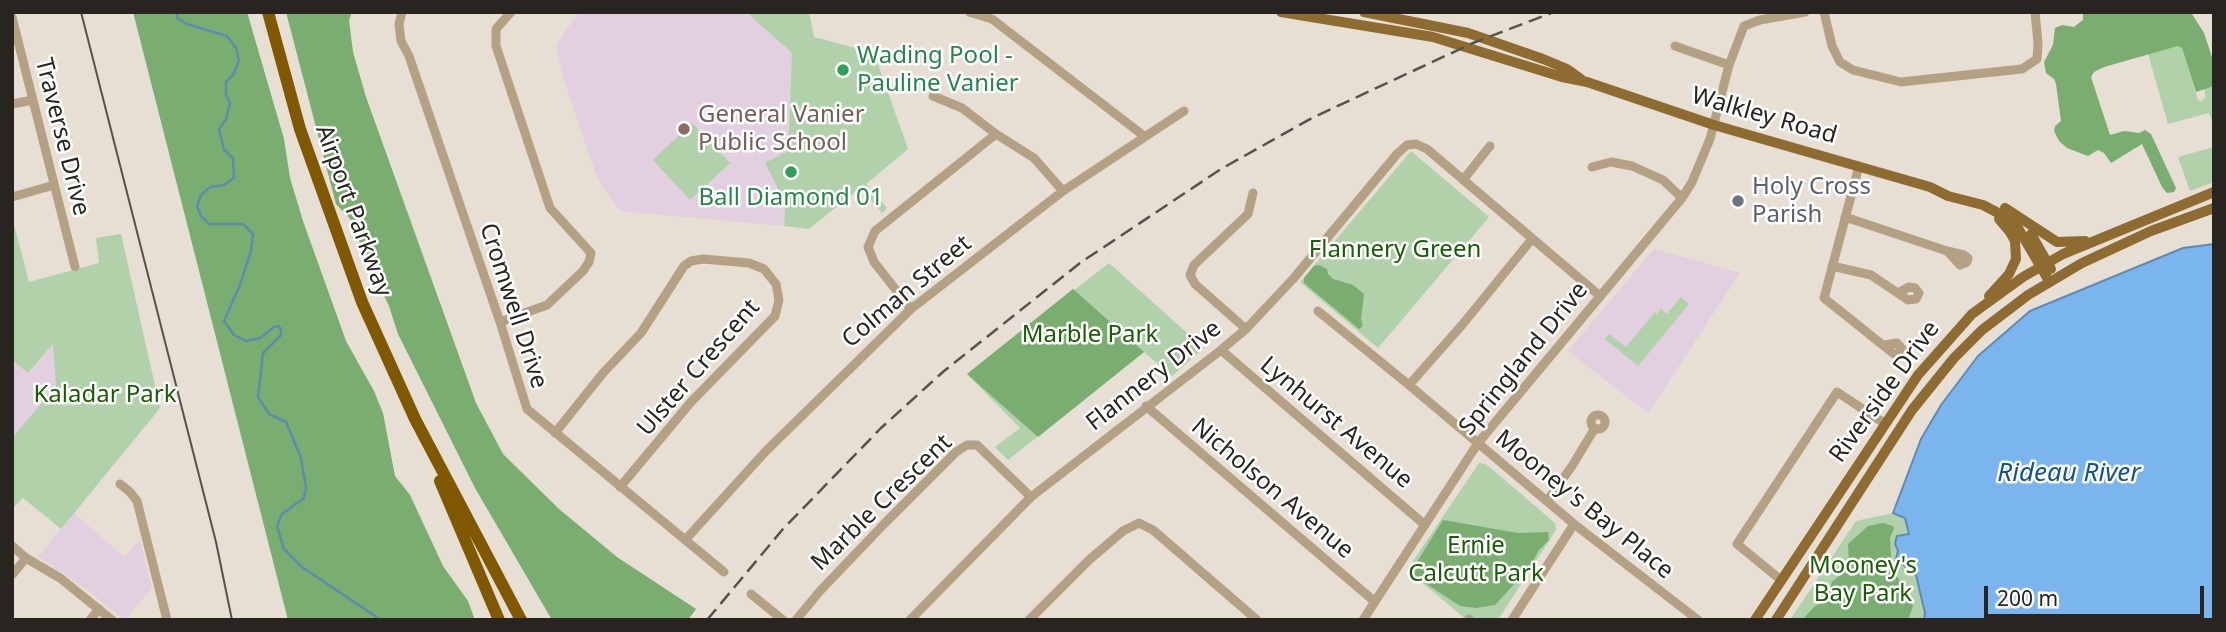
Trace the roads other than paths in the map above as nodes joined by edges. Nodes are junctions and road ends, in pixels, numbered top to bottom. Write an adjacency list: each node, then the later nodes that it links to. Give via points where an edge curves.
1 (268, 12): 54 (highway, Airport Parkway, via 334,230)
2 (402, 12): 48 (street, Cromwell Drive, via 401,41)
3 (511, 12): 48 (street, via 496,29 496,46 550,208 591,253 583,271 547,304)
4 (969, 12): 20 (street, via 992,19)
5 (1281, 12): 13 (main road, Walkley Road, via 1433,37)
6 (1364, 12): 13 (main road, Walkley Road, via 1468,33 1543,59)
7 (1805, 12): 12 (street, Springland Drive, via 1744,26)
8 (1824, 12): 9 (street, via 1840,62 1853,70 1901,82 2022,69 2036,59)
9 (2035, 12)
10 (12, 17): 15 (street, Traverse Drive)
11 (1675, 46): 12 (street)
12 (1729, 65): 18 (street, Springland Drive)
13 (1587, 82): 18 (main road, Walkley Road)
14 (933, 96): 19 (street, via 962,107)
15 (33, 100): 16 (street); 25 (street, Traverse Drive)
16 (12, 104)
17 (1184, 111): 20 (street, Colman Street)
18 (1714, 125): 22 (main road, Walkley Road); 31 (street, Springland Drive, via 1700,166)
19 (996, 134): 27 (street, via 1034,158); 45 (street, via 875,231 868,247 874,262)
20 (1144, 136): 27 (street, Colman Street)
21 (1490, 146): 24 (street)
22 (1859, 166): 26 (main road, Walkley Road); 35 (street)
23 (1592, 167): 31 (street, via 1611,162 1632,166 1663,180)
24 (1462, 180): 36 (street, Flannery Drive); 49 (street, Flannery Drive, via 1426,149 1407,145)
25 (54, 185): 30 (street); 41 (street, Traverse Drive)
26 (1930, 187): 32 (main road, Walkley Road); 33 (main road, Walkley Road, via 1952,189)
27 (1063, 191): 45 (street, Colman Street)
28 (2214, 192): 37 (main road, Riverside Drive)
29 (1253, 193): 49 (street, via 1248,214 1194,265 1190,275)
30 (12, 197)
31 (1682, 198): 44 (street, Springland Drive)
32 (1972, 203): 39 (main road, Walkley Road, via 2014,223); 47 (main road, via 2003,222 2017,249 2009,274)
33 (2005, 208): 37 (main road, via 2057,242); 39 (main road, Walkley Road, via 2029,230)
34 (2214, 208): 42 (main road, Riverside Drive, via 2151,231)
35 (1846, 217): 38 (street); 40 (street)
36 (1532, 239): 44 (street, Flannery Drive); 52 (street)
37 (2094, 240): 39 (main road, Riverside Drive)
38 (1947, 251)
39 (2044, 265): 42 (main road, Walkley Road); 47 (main road, Riverside Drive)
40 (1832, 266): 43 (street, via 1871,275); 50 (street, via 1824,298)
41 (75, 267)
42 (2052, 279): 88 (main road, Riverside Drive, via 1991,322 1938,377 1881,456)
43 (1898, 293)
44 (1600, 296): 58 (street, Springland Drive)
45 (911, 309): 65 (street, Colman Street, via 775,442)
46 (1318, 311): 52 (street, Mooney's Bay Place)
47 (1972, 314): 55 (main road, Riverside Drive, via 1928,362)
48 (500, 322): 57 (street, Cromwell Drive, via 527,409)
49 (1245, 329): 51 (street, Flannery Drive)
50 (1884, 345)
51 (1221, 350): 53 (street, Flannery Drive); 63 (street, Lynhurst Avenue)
52 (1409, 385): 58 (street, Mooney's Bay Place)
53 (1146, 407): 61 (street, Flannery Drive); 72 (street, Nicholson Avenue)
54 (415, 419): 77 (highway, Airport Parkway); 78 (highway, Airport Parkway)
55 (1884, 422): 70 (main road, Riverside Drive); 70 (street, via 1837,392 1737,544)
56 (1595, 428): 62 (street)
57 (555, 433): 60 (street, Cromwell Drive); 60 (street, Ulster Crescent, via 641,333 684,266 703,259 764,269 776,284 775,316 691,402)
58 (1478, 443): 62 (street, Mooney's Bay Place); 63 (street, Springland Drive)
59 (120, 484): 76 (street, via 137,501)
60 (620, 487): 65 (street, Cromwell Drive)
61 (1031, 497): 80 (street, Marble Crescent, via 976,444 967,445 884,524); 81 (street, Flannery Drive)
62 (1547, 501): 64 (street, Mooney's Bay Place)
63 (1425, 524): 72 (street, Springland Drive)
64 (1574, 524): 85 (street); 86 (street, Mooney's Bay Place)
65 (686, 539): 68 (street, Cromwell Drive)
66 (12, 546): 67 (street)
67 (26, 558): 69 (street); 73 (street)
68 (724, 572)
69 (12, 575)
70 (1781, 580): 87 (main road, Riverside Drive)
71 (751, 593): 79 (street)
72 (1374, 601): 84 (street, Springland Drive)
73 (99, 609): 74 (street); 75 (street)
74 (90, 620)
75 (112, 620)
76 (167, 620)
77 (499, 620)
78 (522, 620)
79 (783, 620)
80 (796, 620)
81 (910, 620)
82 (1028, 620): 83 (street, via 1089,560 1139,523)
83 (1257, 620)
84 (1363, 620)
85 (1512, 620)
86 (1698, 620)
87 (1755, 620)
88 (1776, 620)

